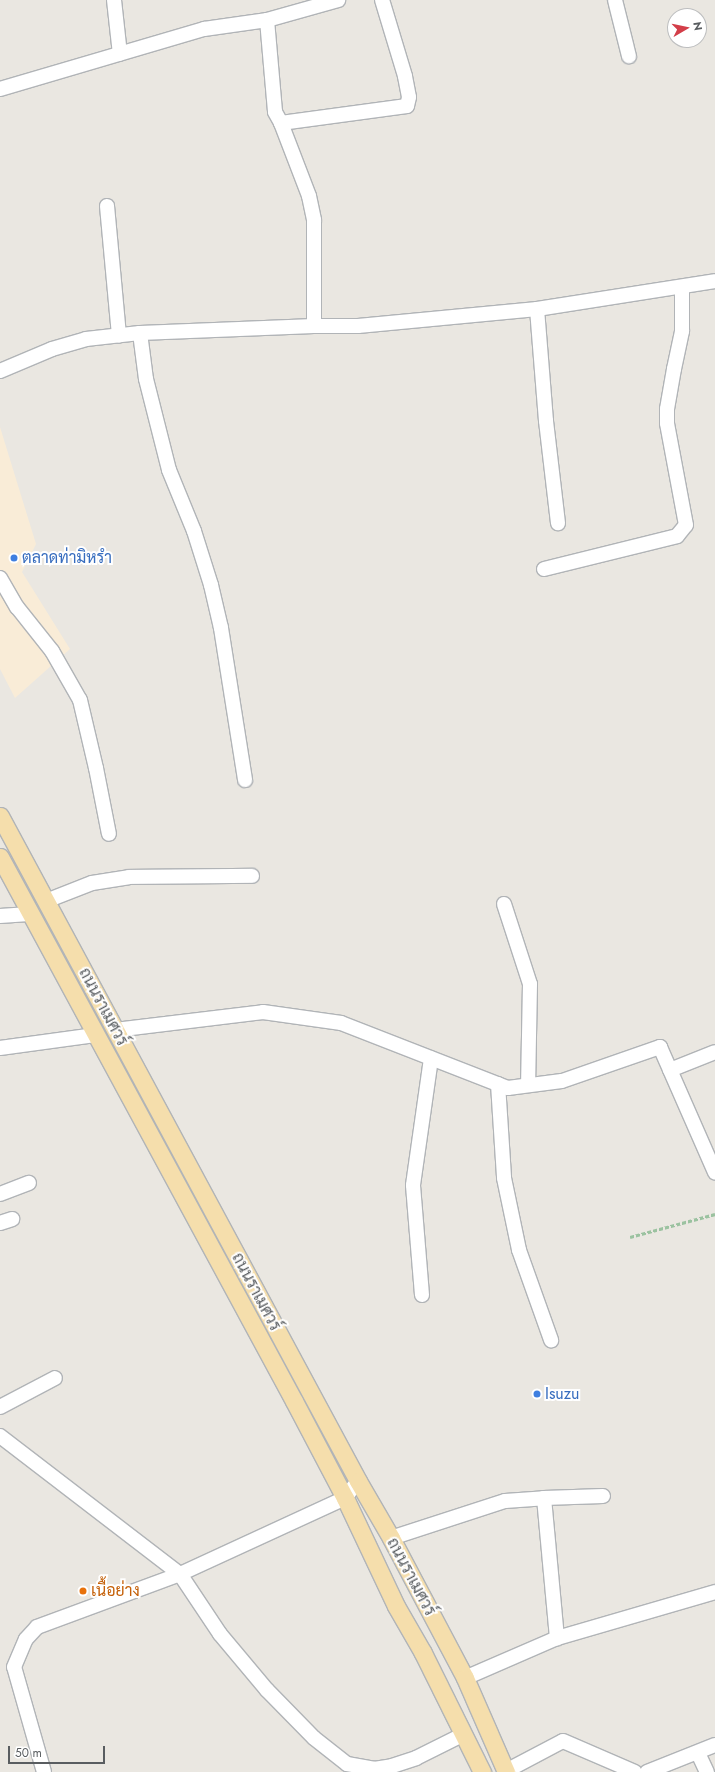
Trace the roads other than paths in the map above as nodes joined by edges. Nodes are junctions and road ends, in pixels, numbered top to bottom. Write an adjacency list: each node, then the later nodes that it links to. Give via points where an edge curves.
1 (114, 0): 7 (street)
2 (338, 0): 5 (street)
3 (382, 0): 10 (street, via 405,76 409,97 407,106)
4 (615, 0): 8 (street)
5 (294, 6): 6 (street)
6 (267, 20): 7 (street, via 204,29); 10 (street, via 275,112)
7 (120, 54): 9 (street)
8 (629, 56)
9 (0, 89)
10 (281, 123): 15 (street, via 309,196 314,220)
11 (107, 206): 17 (street)
12 (715, 281): 13 (street)
13 (682, 287): 14 (street); 20 (street, via 682,331 667,409 667,424 686,525 677,536)
14 (537, 309): 15 (street, via 358,326); 19 (street)
15 (314, 326): 16 (street)
16 (140, 333): 17 (street); 23 (street, via 146,379 169,470 194,531 211,585 221,628)
17 (119, 335): 18 (street, via 86,339 52,349)
18 (0, 372)
19 (558, 523)
20 (544, 569)
21 (0, 578): 22 (street)
22 (5, 597): 25 (street, via 52,651 80,700)
23 (245, 780)
24 (0, 816): 28 (main road, ถนนราเมศวร์)
25 (109, 834)
26 (0, 857): 30 (main road, ถนนราเมศวร์)
27 (252, 876): 28 (street, via 129,877 92,883)
28 (46, 901): 32 (main road, ถนนราเมศวร์)
29 (504, 904): 39 (street, via 530,984)
30 (29, 914): 31 (street); 33 (main road, ถนนราเมศวร์)
31 (0, 916)
32 (115, 1030): 36 (street, via 263,1012 341,1023); 48 (main road, ถนนราเมศวร์)
33 (95, 1035): 34 (street); 50 (main road, ถนนราเมศวร์)
34 (0, 1048)
35 (715, 1052): 37 (street)
36 (431, 1058): 38 (street); 43 (street, via 412,1186)
37 (670, 1070): 39 (street, via 660,1047 562,1081); 40 (street)
38 (498, 1084): 39 (street, via 508,1088); 44 (street, via 504,1178 519,1250)
39 (528, 1085)
40 (715, 1172)
41 (28, 1183): 42 (street)
42 (0, 1194)
43 (422, 1296)
44 (550, 1340)
45 (55, 1378): 46 (street)
46 (0, 1407)
47 (0, 1436): 53 (street)
48 (358, 1481): 50 (street); 52 (main road, ถนนราเมศวร์)
49 (603, 1496): 51 (street)
50 (345, 1498): 53 (street); 57 (main road, ถนนราเมศวร์, via 396,1606 423,1654)
51 (544, 1498): 52 (street, via 505,1501); 55 (street)
52 (391, 1538): 56 (main road, ถนนราเมศวร์)
53 (180, 1574): 57 (street, via 220,1634 267,1690 314,1738 347,1764 374,1769 392,1766 416,1758); 60 (street, via 37,1626 26,1639 14,1667)
54 (715, 1592): 55 (street)
55 (557, 1638): 56 (street)
56 (465, 1678): 62 (main road, ถนนราเมศวร์)
57 (462, 1735): 61 (main road, ถนนราเมศวร์)
58 (715, 1745): 59 (street)
59 (698, 1753): 64 (street); 65 (street)
60 (44, 1772)
61 (482, 1772)
62 (506, 1772): 63 (street, via 563,1741)
63 (635, 1772)
64 (648, 1772)
65 (707, 1772)

